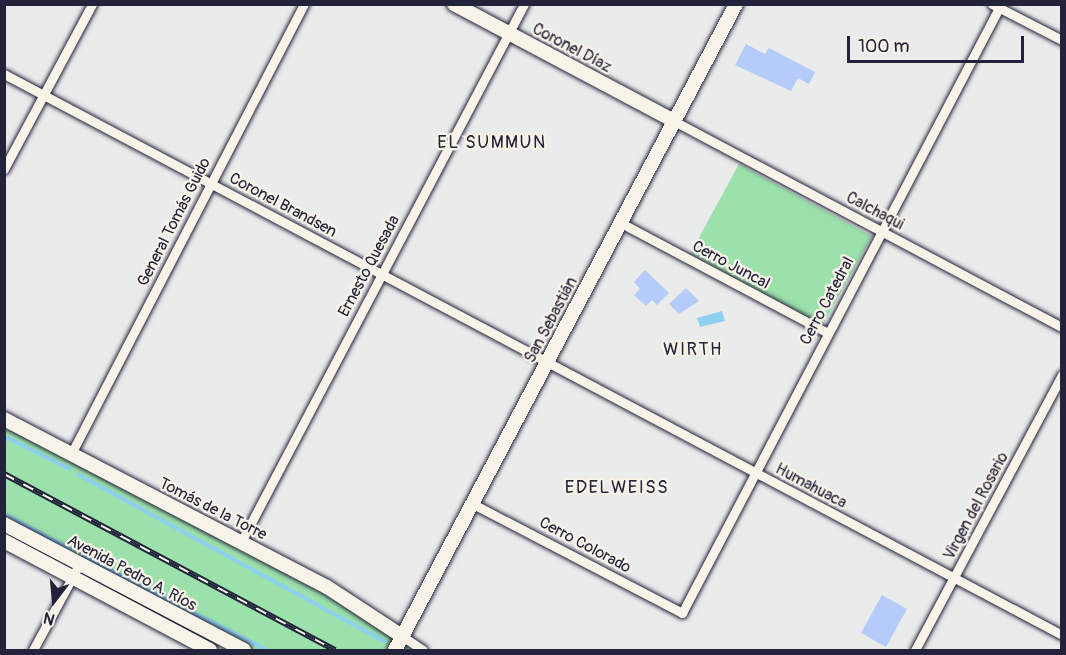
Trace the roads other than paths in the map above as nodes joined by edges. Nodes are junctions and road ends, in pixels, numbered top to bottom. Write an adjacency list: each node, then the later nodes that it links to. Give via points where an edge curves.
1 (92, 4): 10 (street)
2 (304, 4): 13 (street, General Tomás Guido)
3 (454, 4): 7 (main road, Coronel Díaz)
4 (524, 4): 7 (street, Ernesto Quesada)
5 (736, 4): 11 (main road, San Sebastián)
6 (998, 6): 8 (street); 15 (street, Cerro Catedral)
7 (509, 33): 11 (main road, Coronel Díaz); 16 (street, Ernesto Quesada)
8 (1062, 40)
9 (4, 74): 10 (street, Coronel Brandsen)
10 (44, 95): 12 (street); 13 (street, Coronel Brandsen)
11 (674, 122): 14 (main road, San Sebastián); 15 (street, Calchaqui)
12 (4, 169)
13 (211, 184): 16 (street, Coronel Brandsen); 22 (street, General Tomás Guido)
14 (621, 223): 18 (street, Cerro Juncal); 19 (main road, San Sebastián)
15 (881, 231): 17 (street, Calchaqui); 18 (street, Cerro Catedral)
16 (382, 275): 19 (street, Coronel Brandsen); 27 (street, Ernesto Quesada)
17 (1062, 327)
18 (828, 333): 23 (street, Cerro Catedral)
19 (547, 362): 23 (street, Humahuaca); 24 (main road, San Sebastián)
20 (1062, 375): 30 (street, Virgen del Rosario)
21 (4, 419): 22 (main road, Tomás de la Torre)
22 (71, 454): 27 (main road, Tomás de la Torre)
23 (755, 473): 30 (street, Humahuaca); 31 (street, Cerro Catedral)
24 (473, 504): 31 (street, Cerro Colorado); 33 (main road, San Sebastián)
25 (4, 524): 28 (main road, Avenida Pedro A. Ríos)
26 (4, 541): 29 (main road, Avenida Pedro A. Ríos)
27 (241, 542): 33 (main road, Tomás de la Torre, via 327,587)
28 (80, 563): 29 (street); 34 (main road, Avenida Pedro A. Ríos)
29 (72, 577): 35 (street); 36 (main road, Avenida Pedro A. Ríos)
30 (954, 578): 32 (street, Humahuaca); 40 (street, Virgen del Rosario)
31 (682, 613)
32 (1062, 635)
33 (402, 636): 38 (main road, San Sebastián); 39 (street)
34 (219, 645): 37 (main road, Avenida Pedro A. Ríos)
35 (33, 651)
36 (210, 651)
37 (244, 651)
38 (395, 651)
39 (423, 651)
40 (915, 651)

